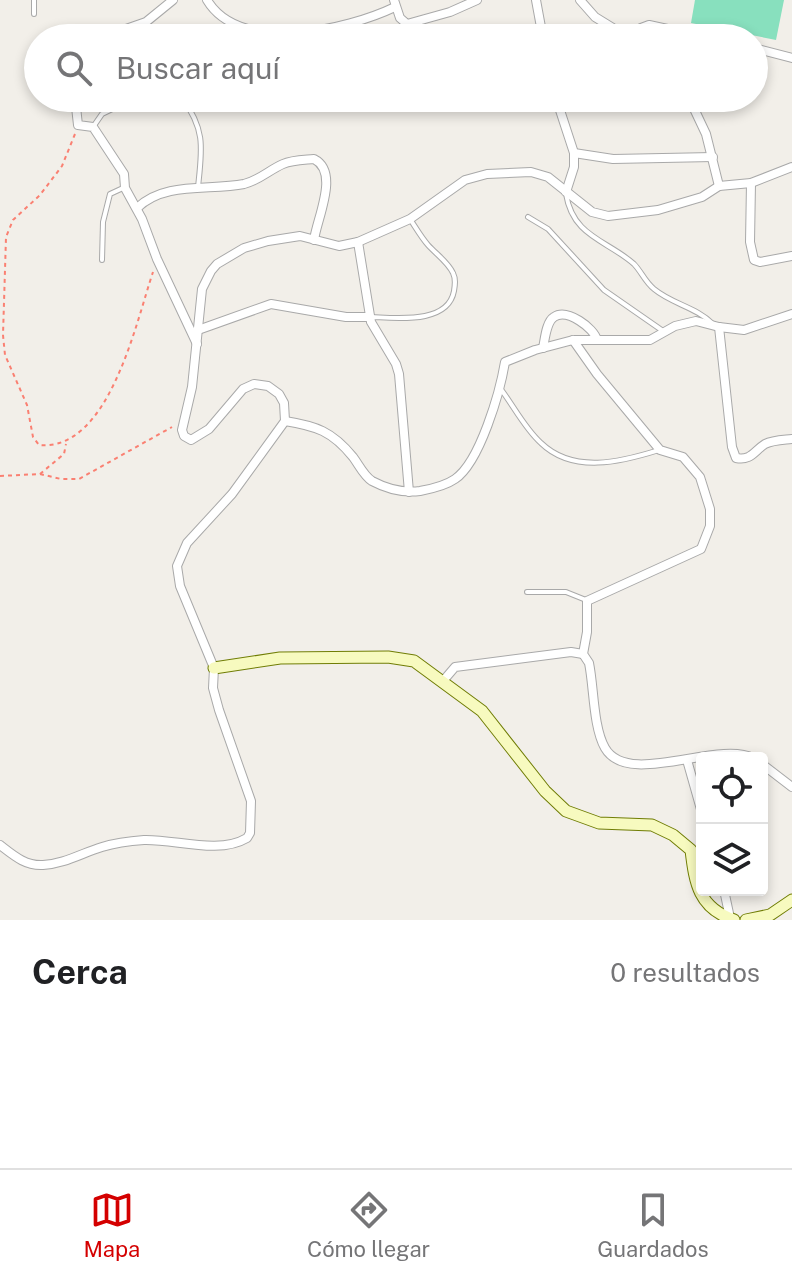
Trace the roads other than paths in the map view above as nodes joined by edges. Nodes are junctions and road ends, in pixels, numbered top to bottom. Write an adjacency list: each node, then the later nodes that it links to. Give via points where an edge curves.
1 (34, 0): 8 (lane)
2 (173, 0): 9 (street)
3 (207, 0): 10 (street)
4 (477, 0): 7 (street, via 407,24)
5 (536, 0): 12 (street)
6 (580, 0): 13 (street)
7 (395, 4): 11 (street, via 375,17)
8 (34, 14)
9 (140, 24)
10 (232, 24)
11 (346, 24)
12 (540, 24)
13 (607, 24)
14 (768, 52): 15 (street)
15 (792, 58)
16 (77, 112): 21 (street, via 78,125)
17 (106, 112): 21 (lane)
18 (193, 112): 27 (lane, via 201,135)
19 (561, 112): 22 (street)
20 (696, 112): 23 (street)
21 (93, 127): 28 (street, via 124,174)
22 (574, 153): 23 (street, via 613,159); 29 (street)
23 (713, 157): 26 (street)
24 (792, 167): 25 (street)
25 (751, 183): 26 (street); 35 (street, via 754,260)
26 (719, 186): 29 (street, via 702,197 658,210 608,216 592,212)
27 (198, 187): 30 (street, via 159,194); 33 (street, via 243,184 284,163 317,161 327,176)
28 (125, 188): 30 (street); 36 (lane, via 110,194)
29 (566, 192): 32 (street, via 548,177 531,172 487,174 465,180); 39 (lane, via 568,208 590,237 634,264 653,289)
30 (137, 208): 44 (street)
31 (528, 217): 41 (lane, via 548,229 604,290)
32 (410, 219): 34 (street); 38 (lane, via 452,270 453,298 445,309 428,315)
33 (314, 240): 34 (street, via 339,246); 40 (street, via 300,236 268,241 217,264 202,289)
34 (358, 242): 38 (street)
35 (792, 256)
36 (102, 260)
37 (792, 314): 39 (street, via 744,330)
38 (370, 317): 40 (street, via 271,304); 50 (street, via 399,374)
39 (719, 327): 41 (street, via 696,321); 48 (street, via 736,458)
40 (198, 330): 44 (street)
41 (665, 332): 43 (street, via 650,340)
42 (573, 340): 43 (street); 45 (street); 49 (street)
43 (597, 340): 45 (street, via 594,332 560,314 548,325)
44 (198, 345): 47 (street, via 184,436 197,438 254,384 279,394)
45 (543, 348): 46 (street, via 505,362)
46 (500, 388): 49 (lane, via 540,443 561,457 602,464); 50 (street, via 489,422 457,478)
47 (285, 421): 50 (street, via 318,427 352,455 369,479); 54 (street, via 232,494 187,543 177,566)
48 (792, 439)
49 (660, 450): 52 (street, via 683,457 700,477 710,509 701,549)
50 (409, 492)
51 (527, 592): 52 (lane, via 566,592)
52 (587, 601): 53 (street)
53 (583, 654): 55 (street, via 455,667); 57 (street, via 600,734 614,758 631,764)
54 (214, 668): 55 (street, via 280,658 388,657 414,661); 61 (street, via 219,710 251,801 247,838 211,845 143,840 41,865 19,859)
55 (443, 681): 64 (street, via 482,711 566,811 599,823 652,825 673,835 691,850 694,875 706,902 717,914)
56 (696, 758): 57 (street)
57 (687, 760): 60 (street)
58 (768, 769): 59 (street)
59 (792, 787)
60 (696, 792)
61 (0, 845)
62 (726, 896): 64 (street)
63 (792, 900): 65 (street, via 770,915)
64 (732, 919)
65 (746, 920)

